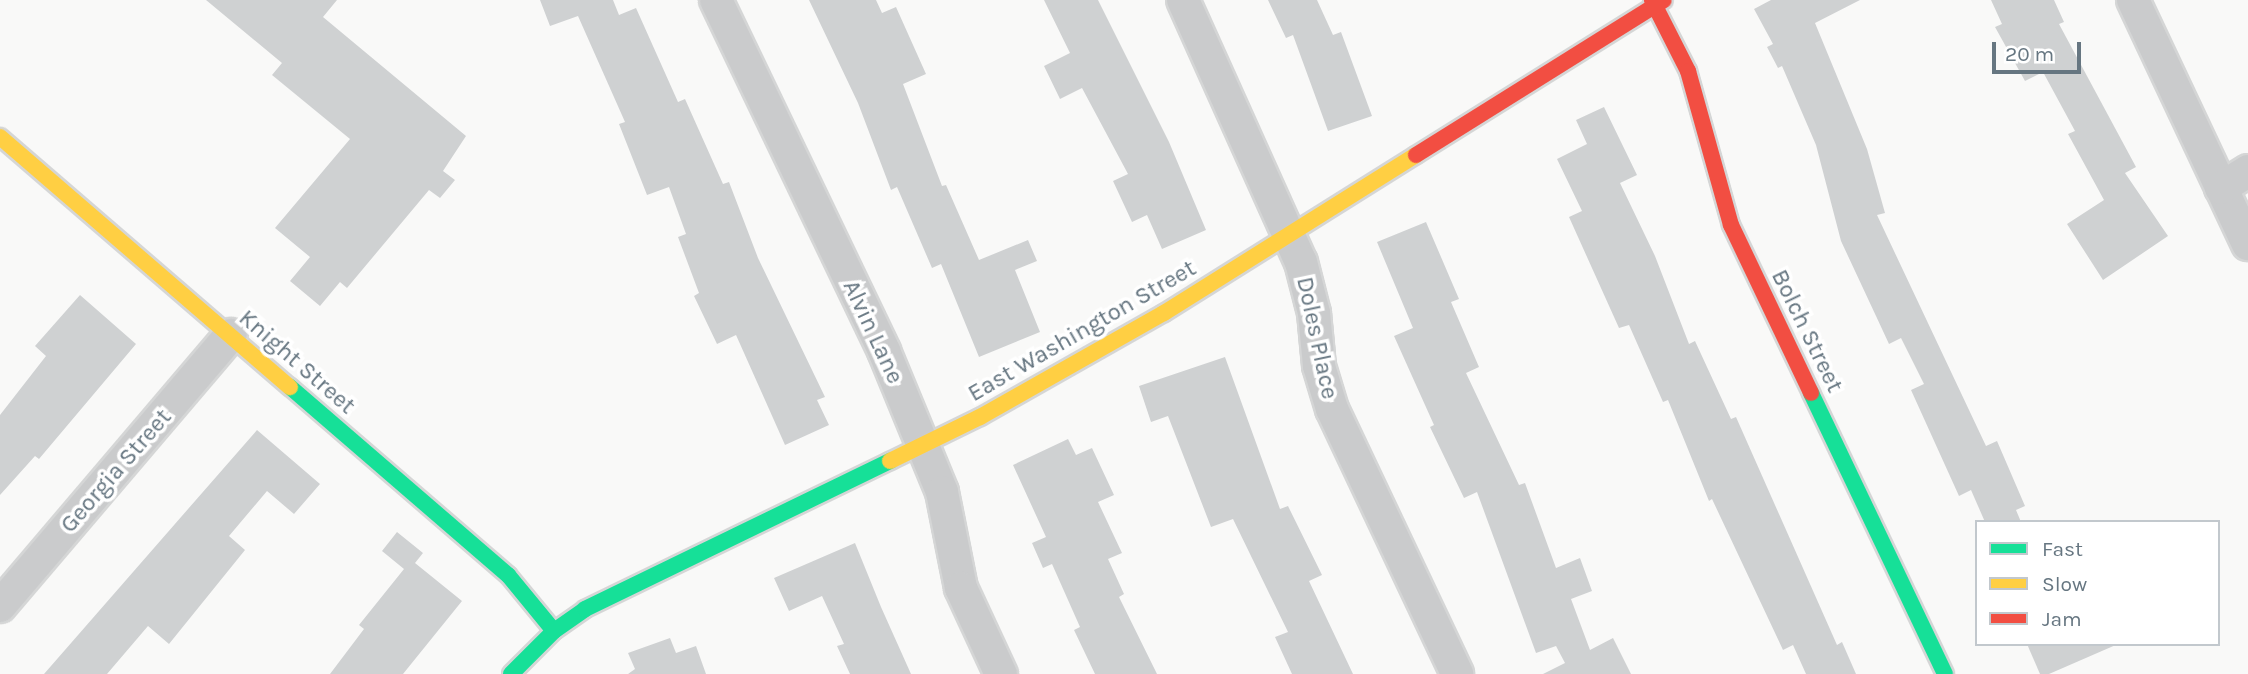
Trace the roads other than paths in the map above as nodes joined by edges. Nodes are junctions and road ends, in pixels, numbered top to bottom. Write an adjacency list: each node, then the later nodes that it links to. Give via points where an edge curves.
1 (716, 0): 11 (street, Alvin Lane, via 884,351)
2 (1183, 0): 8 (street, Doles Place)
3 (2133, 0): 7 (street)
4 (1657, 2): 8 (street, East Washington Street); 17 (street, Bolch Street, via 1688,71 1731,225)
5 (0, 137): 10 (street, Knight Street)
6 (2248, 171): 7 (street)
7 (2221, 188): 9 (street)
8 (1290, 234): 11 (street, East Washington Street, via 1164,313); 16 (street, Doles Place, via 1311,300 1319,366 1332,410)
9 (2248, 244)
10 (231, 335): 12 (street, Georgia Street); 13 (street, Knight Street, via 508,575)
11 (923, 446): 13 (street, East Washington Street, via 585,609); 15 (street, Alvin Lane, via 942,492 961,588)
12 (0, 606)
13 (554, 631): 14 (street, East Washington Street)
14 (510, 674)
15 (1001, 674)
16 (1457, 674)
17 (1945, 674)

